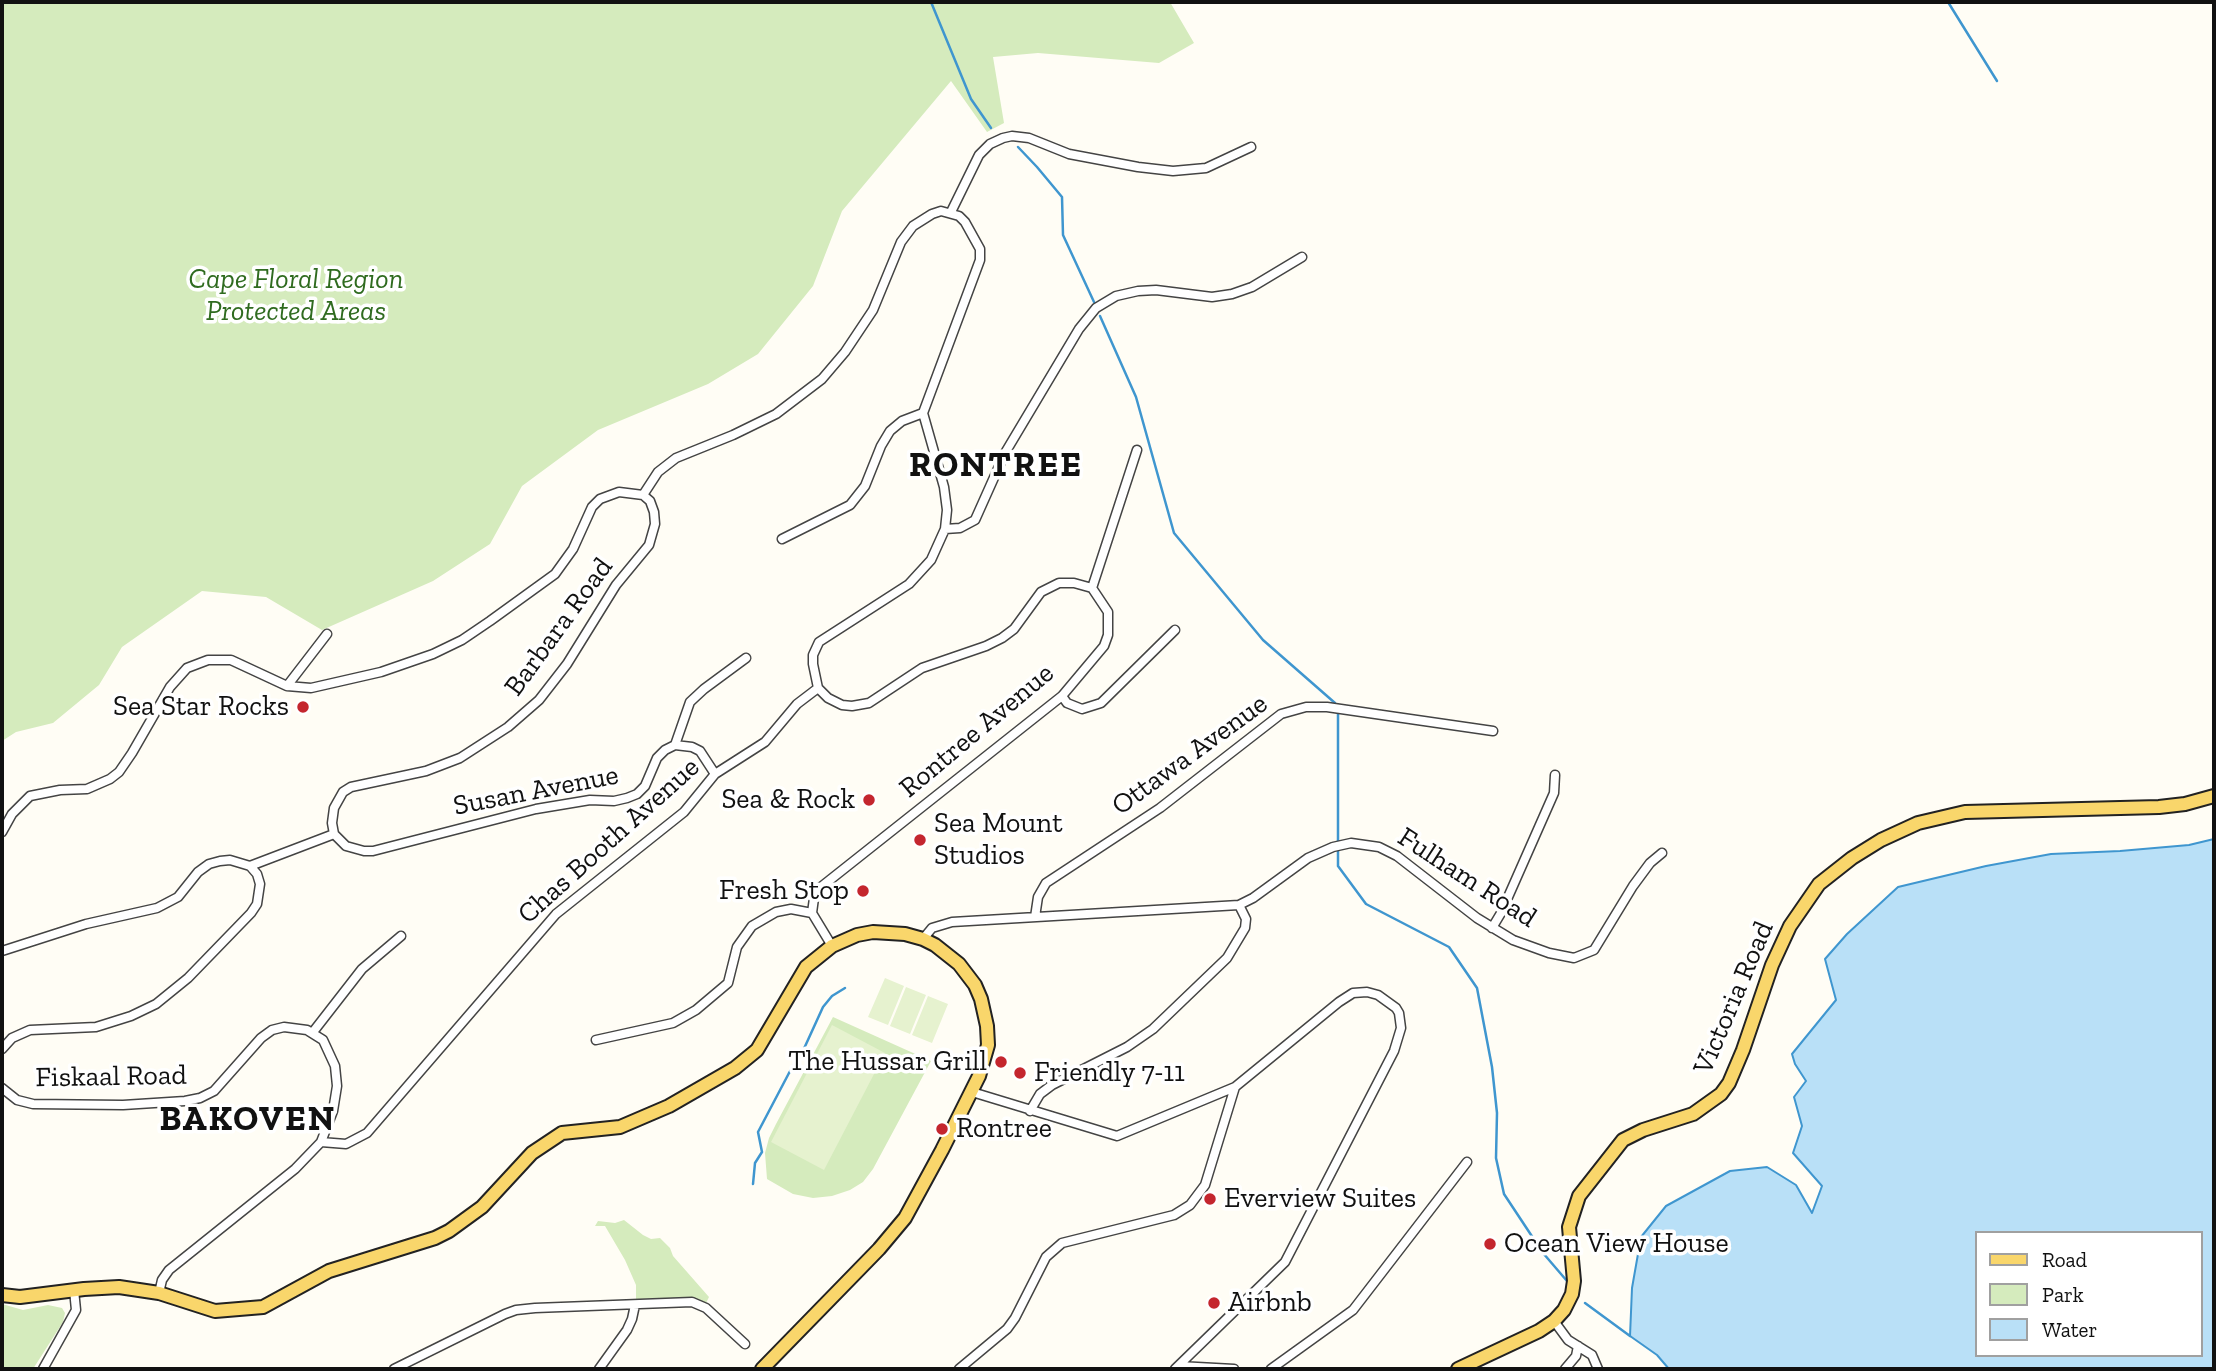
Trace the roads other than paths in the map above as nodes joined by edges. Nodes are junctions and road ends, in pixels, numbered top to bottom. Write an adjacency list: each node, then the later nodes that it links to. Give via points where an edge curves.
1 (1251, 147): 2 (street, via 1206,168 1173,171 1069,154 1012,136 990,144 979,155)
2 (951, 212): 4 (street, via 971,230 981,260); 6 (street, via 932,214 905,234 862,329 808,391 756,425 676,458 658,472)
3 (1302, 257): 7 (street, via 1232,295 1138,291 1116,296 1096,308 1006,453 979,514 966,526)
4 (923, 413): 7 (street, via 944,488); 8 (street, via 890,431 865,486 850,505)
5 (1138, 450): 9 (street)
6 (643, 495): 13 (street, via 619,492 600,499 555,574 462,640 413,662 353,680 311,688); 22 (street, Barbara Road, via 654,512 649,545 616,585 567,664 539,699 508,727 460,758 343,792 334,808)
7 (945, 529): 14 (street, via 931,560 909,584 819,642 813,655)
8 (782, 538)
9 (1091, 588): 14 (street, Rontree Avenue, via 1066,582 1049,586 1002,638 922,668 869,703 842,705); 15 (street, Rontree Avenue, via 1108,612 1108,635)
10 (1175, 629): 15 (street, via 1101,702 1082,709)
11 (327, 634): 13 (street)
12 (746, 658): 17 (street, via 691,702)
13 (287, 686): 21 (street, via 231,660 208,660 187,668 164,696 119,772 88,789 30,796)
14 (818, 688): 18 (street, Chas Booth Avenue, via 797,704 765,742)
15 (1062, 696): 26 (street, Rontree Avenue, via 821,887)
16 (1493, 731): 27 (street, Ottawa Avenue, via 1327,707 1281,714 1160,808 1046,883)
17 (675, 745): 18 (street, via 699,751); 22 (street, Susan Avenue, via 657,758 645,786 627,798 536,809 373,851 346,846)
18 (715, 774): 40 (street, Chas Booth Avenue, via 684,811 556,914 367,1133 346,1144)
19 (1555, 775): 28 (street, via 1554,793)
20 (2214, 796): 46 (main road, Victoria Road, via 2159,807 1953,814 1881,840 1819,884 1790,926 1743,1051 1721,1094 1693,1114 1623,1140 1579,1196 1569,1227 1572,1294)
21 (2, 832)
22 (334, 834): 24 (street)
23 (1662, 853): 28 (street, Fulham Road, via 1650,863 1588,954 1574,958 1549,953)
24 (250, 866): 32 (street, via 230,860 209,864 178,897 157,908 96,921); 35 (street, via 260,884 257,904 173,992 131,1016 84,1028 30,1030)
25 (1239, 905): 27 (street); 28 (street, Fulham Road, via 1316,854 1361,844 1397,856); 39 (street, via 1245,928 1227,958 1153,1029 1127,1048 1052,1085)
26 (813, 913): 31 (street); 34 (street, via 776,912 752,926 737,947 728,983 696,1010 673,1023)
27 (1035, 917): 30 (street, via 951,922 932,928)
28 (1492, 928)
29 (401, 936): 33 (street, via 362,969)
30 (923, 939): 31 (main road, via 873,932); 38 (main road, via 959,964 981,999 988,1045)
31 (832, 946): 43 (main road, via 799,975 746,1061 620,1127 573,1130 551,1139 482,1207 435,1238 329,1271 256,1308 215,1311)
32 (2, 951)
33 (313, 1032): 37 (street, Fiskaal Road, via 272,1030 214,1091 185,1101 33,1104); 40 (street, via 328,1048 336,1077 333,1111)
34 (596, 1040)
35 (2, 1049)
36 (1235, 1087): 39 (street, via 1116,1136); 49 (street, via 1353,993 1378,995 1399,1013 1401,1028 1394,1051 1285,1262); 54 (street, via 1205,1185 1190,1205 1174,1215 1062,1243 1046,1257 1016,1318 998,1339)
37 (2, 1088)
38 (972, 1092): 39 (street); 53 (main road, via 905,1218)
39 (1030, 1111)
40 (321, 1142): 43 (street, via 295,1169 169,1270)
41 (1467, 1162): 56 (street, via 1353,1310)
42 (74, 1290): 43 (main road, via 119,1287); 44 (main road); 50 (street, via 76,1310)
43 (159, 1293)
44 (2, 1295)
45 (635, 1305): 47 (street, via 692,1301); 51 (street, via 516,1310); 52 (street, via 627,1330)
46 (1553, 1321): 48 (street); 57 (main road, Victoria Road)
47 (745, 1344)
48 (1578, 1346): 58 (street); 59 (street, via 1592,1355)
49 (1177, 1368): 55 (street)
50 (43, 1369)
51 (394, 1369)
52 (599, 1369)
53 (762, 1369)
54 (959, 1369)
55 (1234, 1369)
56 (1271, 1369)
57 (1458, 1369)
58 (1565, 1369)
59 (1598, 1369)

